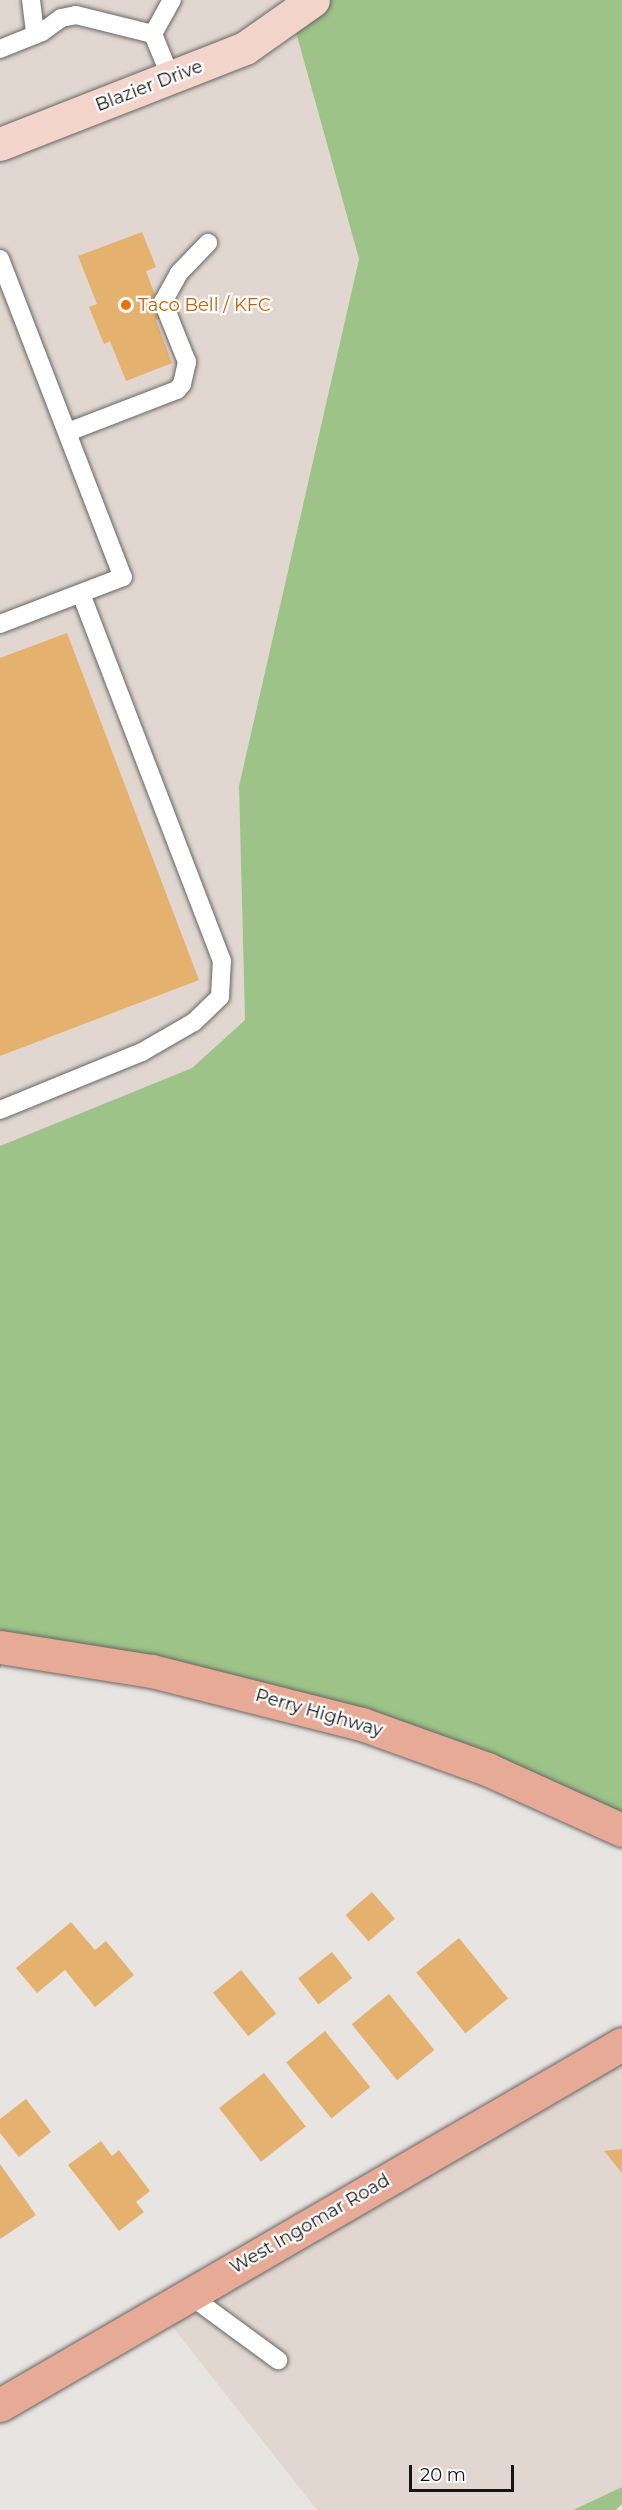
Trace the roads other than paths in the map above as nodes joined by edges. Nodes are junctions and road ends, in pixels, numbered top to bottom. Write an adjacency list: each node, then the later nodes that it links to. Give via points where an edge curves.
1 (31, 0): 5 (lane)
2 (172, 0): 4 (lane)
3 (302, 6): 7 (street, Blazier Drive, via 245,48)
4 (153, 34): 5 (lane, via 76,15 61,18); 7 (lane)
5 (35, 35): 6 (lane)
6 (0, 49)
7 (171, 78): 8 (street, Blazier Drive)
8 (0, 144)
9 (208, 243): 11 (lane, via 179,273 163,302 187,362 182,384 170,393)
10 (0, 259): 11 (lane)
11 (68, 432): 12 (lane, via 123,577)
12 (81, 594): 13 (lane); 14 (lane, via 222,961 220,997 194,1022 142,1052)
13 (0, 624)
14 (0, 1110)
15 (0, 1647): 16 (main road, Perry Highway, via 152,1671 362,1724 487,1769)
16 (622, 1830)
17 (622, 2044): 18 (main road, West Ingomar Road)
18 (188, 2294): 19 (lane); 20 (main road, West Ingomar Road)
19 (278, 2360)
20 (0, 2405)

